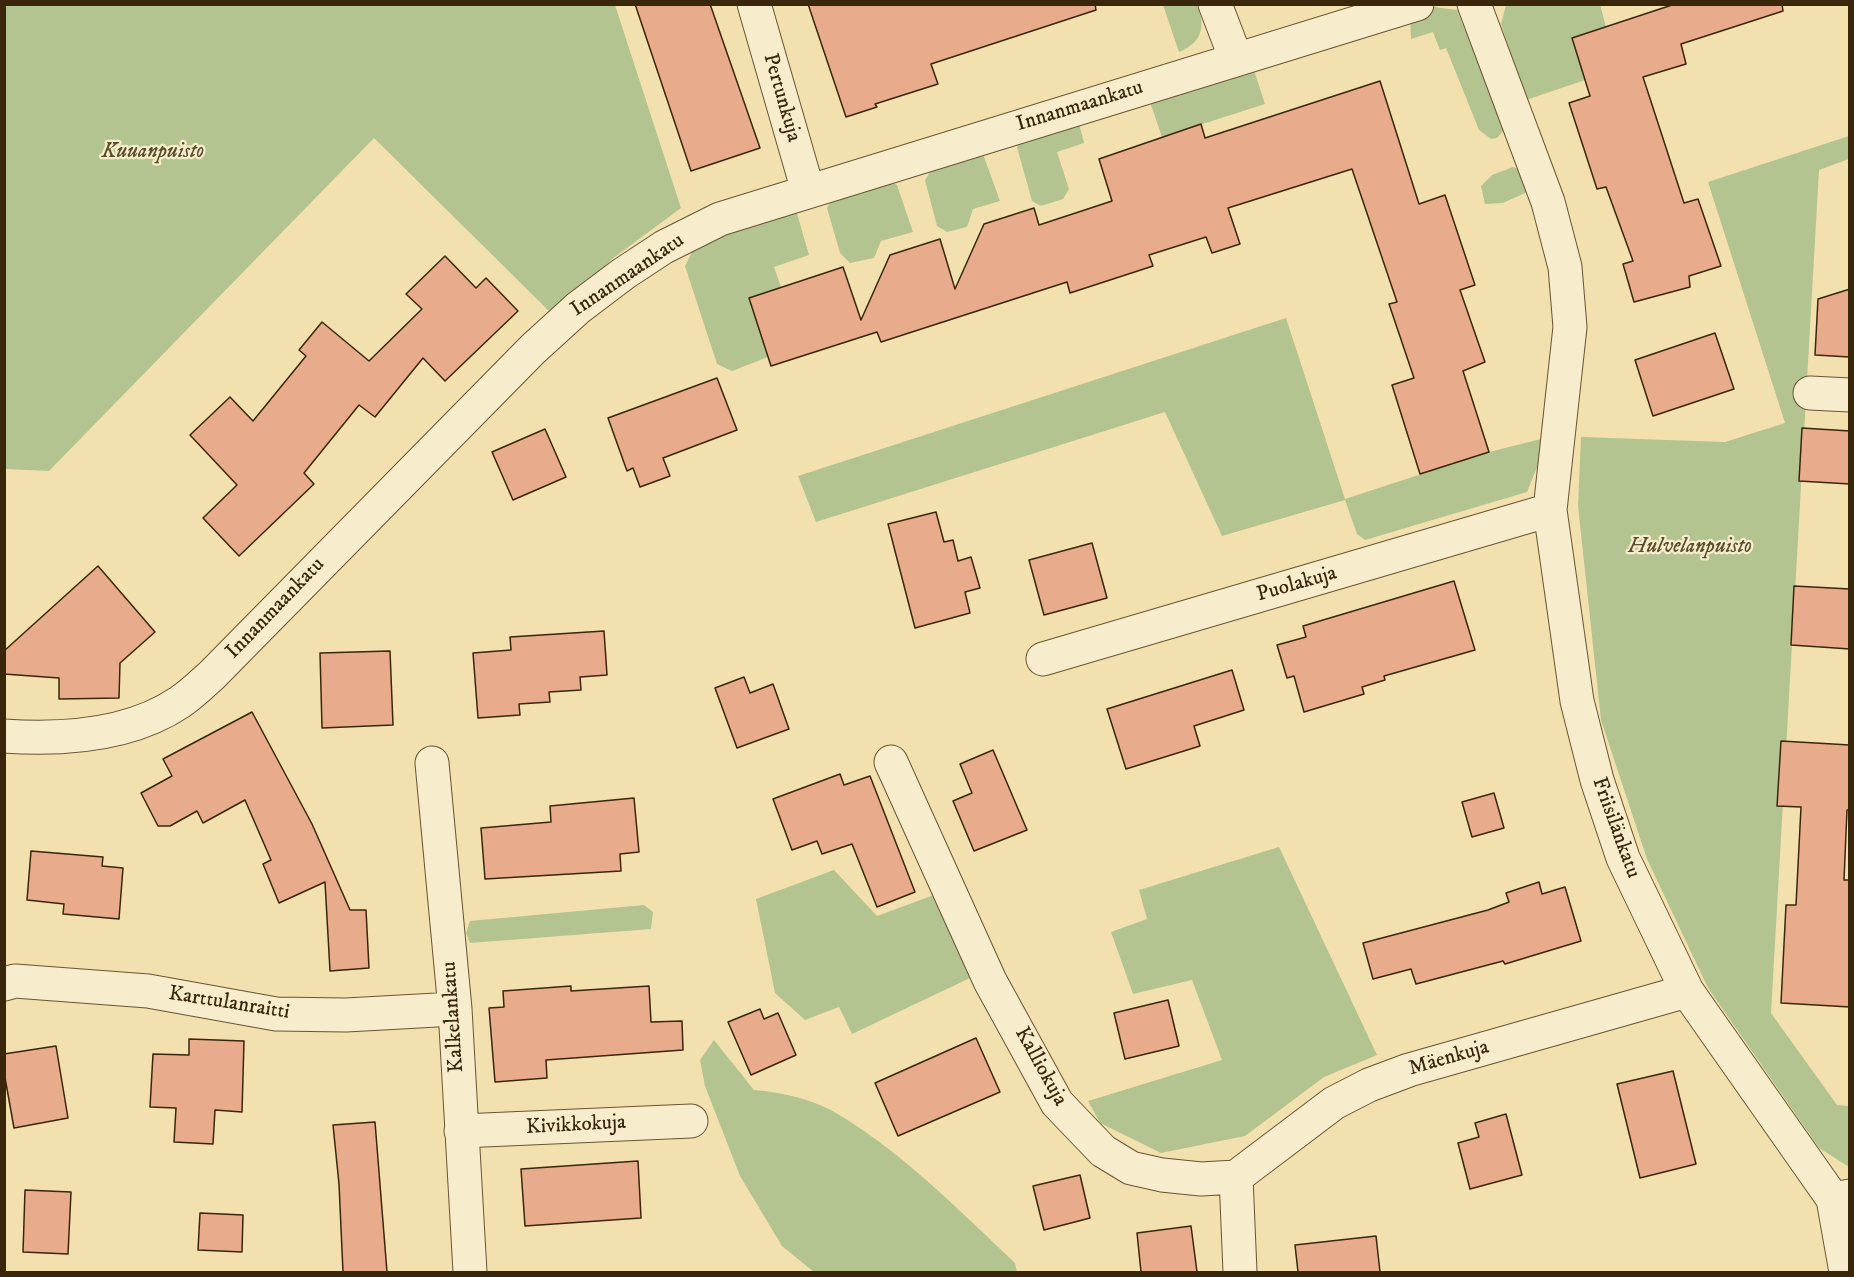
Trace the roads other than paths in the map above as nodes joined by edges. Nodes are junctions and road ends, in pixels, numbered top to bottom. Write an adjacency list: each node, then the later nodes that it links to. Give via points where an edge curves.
1 (754, 4): 6 (street, Pertunkuja)
2 (1215, 4): 5 (street)
3 (1417, 4): 5 (street, Innanmaankatu)
4 (1474, 4): 9 (street, Friisilänkatu, via 1548,201 1565,267 1570,327)
5 (1236, 58): 6 (street, Innanmaankatu)
6 (808, 191): 11 (street, Innanmaankatu, via 720,219 664,247 578,308 403,479 212,675 180,702 113,730 44,739)
7 (1810, 393): 8 (street)
8 (1850, 395)
9 (1550, 510): 10 (street, Puolakuja); 15 (street, Friisilänkatu, via 1577,701 1597,780 1623,858)
10 (1043, 659)
11 (4, 736)
12 (891, 762): 19 (street, Kalliokuja, via 990,981 1057,1103 1103,1151 1131,1168 1201,1179)
13 (432, 763): 16 (street, Kalkelankatu)
14 (4, 984): 16 (street, Karttulanraitti, via 15,981 148,991 276,1014)
15 (1687, 991): 19 (street, Mäenkuja, via 1409,1070 1369,1085 1326,1109); 20 (street, Friisilänkatu)
16 (455, 1009): 18 (street, Kalkelankatu)
17 (691, 1121): 18 (street, Kivikkokuja)
18 (461, 1131): 21 (street, Kalkelankatu)
19 (1236, 1178): 22 (street)
20 (1841, 1198): 23 (street)
21 (470, 1272)
22 (1240, 1272)
23 (1846, 1272)

